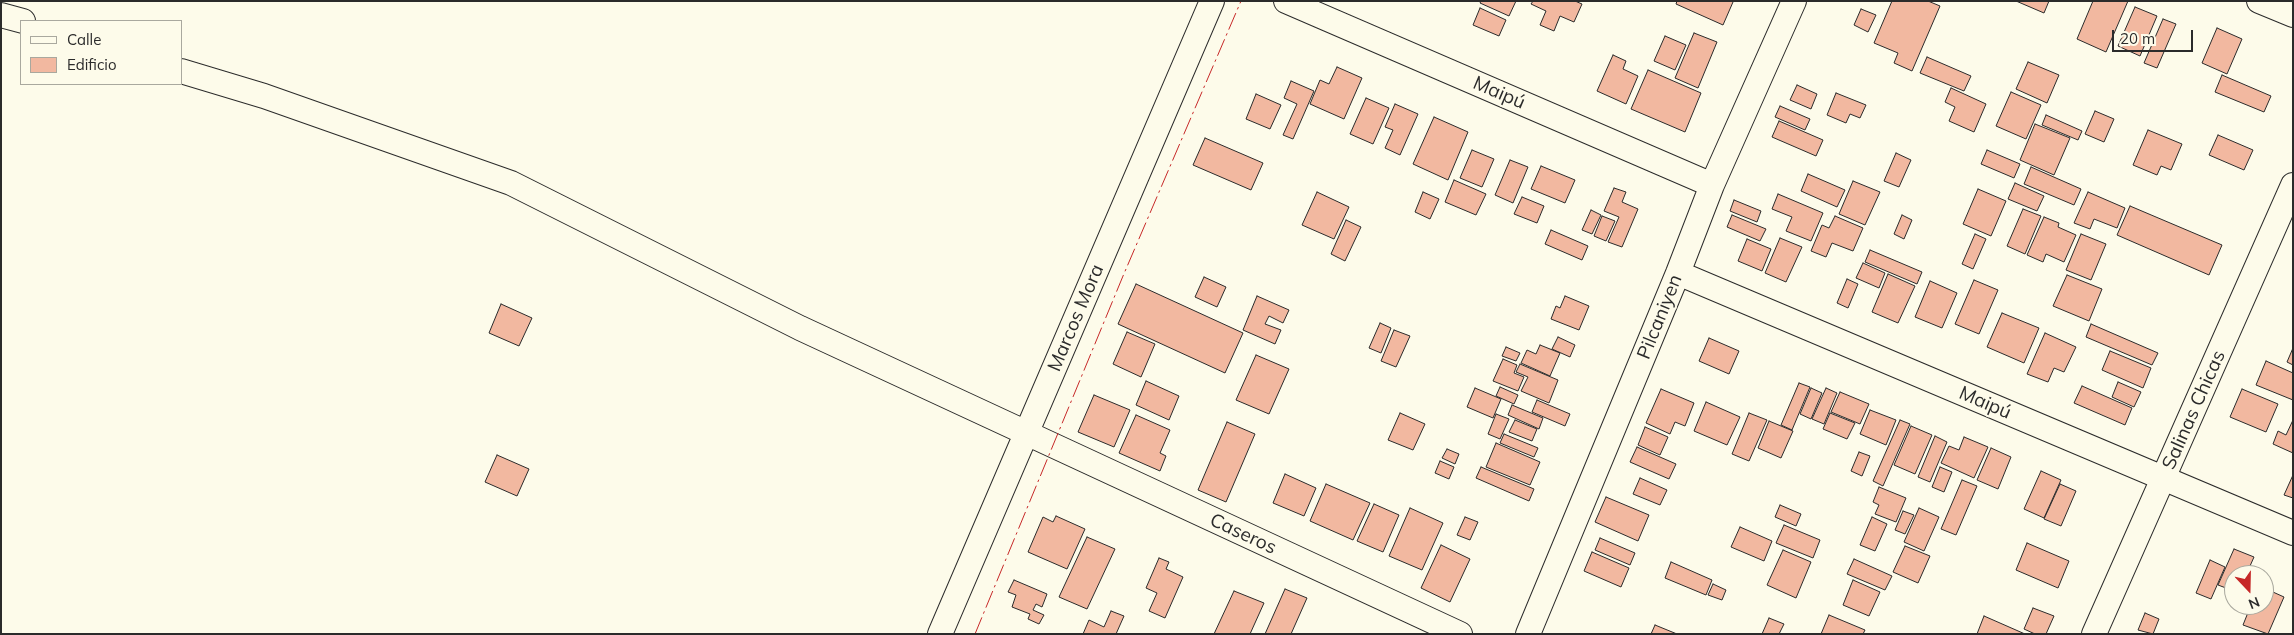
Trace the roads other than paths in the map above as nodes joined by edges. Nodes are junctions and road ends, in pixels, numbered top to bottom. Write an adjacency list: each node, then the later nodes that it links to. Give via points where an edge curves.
1 (1212, 1): 12 (street, Marcos Mora)
2 (1286, 1): 9 (street, Maipú)
3 (1794, 1): 9 (street, Pilcaniyen)
4 (2259, 1): 6 (street)
5 (1, 14): 7 (street)
6 (2293, 16)
7 (20, 20)
8 (182, 71): 12 (street, Caseros, via 264,96 512,183 800,328)
9 (1712, 185): 11 (street, Pilcaniyen)
10 (2293, 186): 13 (street, Salinas Chicas)
11 (1678, 273): 13 (street, Maipú); 17 (street, Pilcaniyen)
12 (1026, 434): 15 (street, Marcos Mora); 16 (street, Caseros)
13 (2163, 478): 14 (street, Maipú); 18 (street, Salinas Chicas)
14 (2293, 533)
15 (940, 634)
16 (1460, 634)
17 (1528, 634)
18 (2094, 634)

